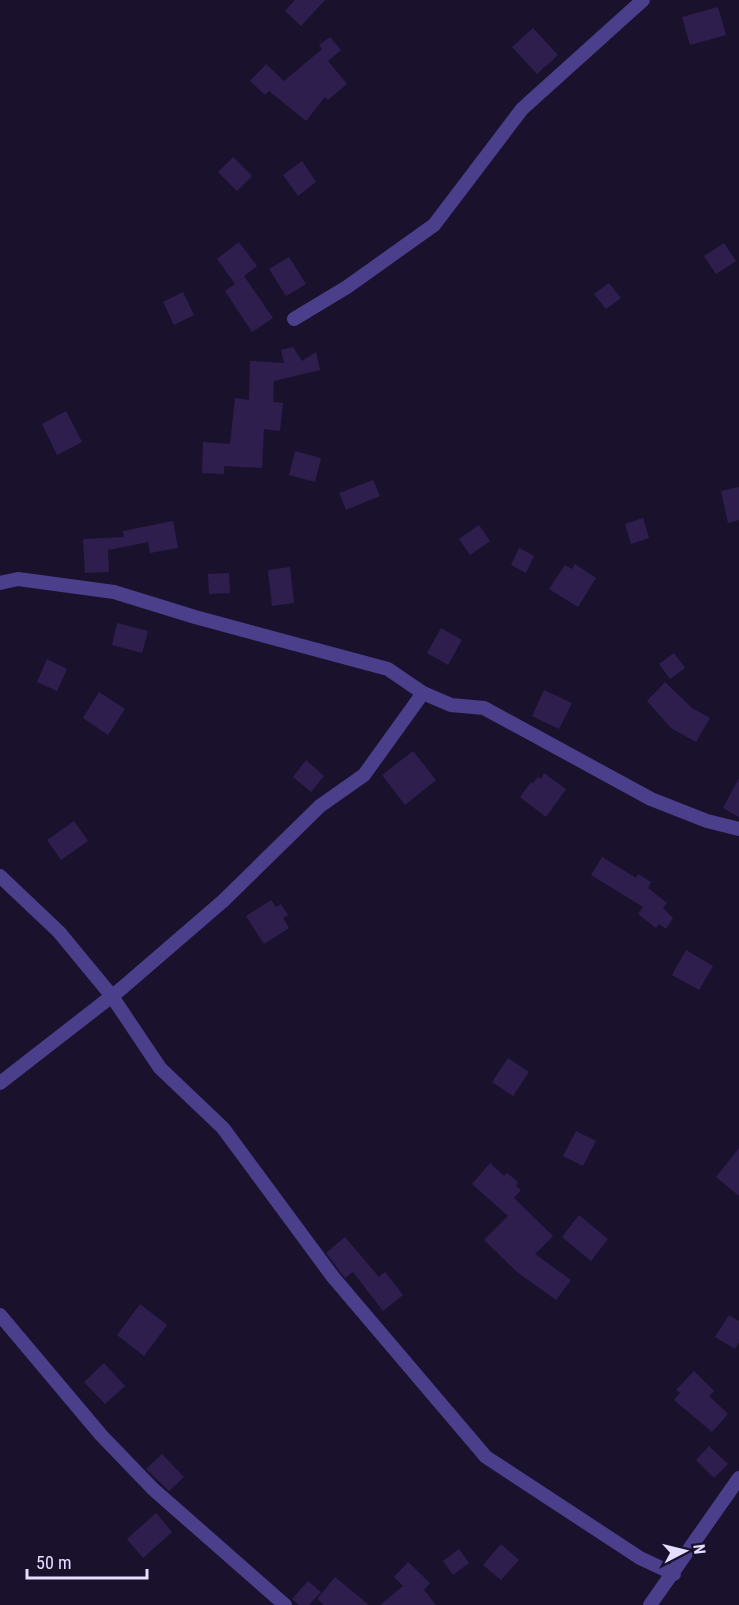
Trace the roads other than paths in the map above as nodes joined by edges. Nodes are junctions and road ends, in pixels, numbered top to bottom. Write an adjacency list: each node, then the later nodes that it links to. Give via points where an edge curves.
1 (643, 0): 2 (street, via 522,109 434,225)
2 (294, 319)
3 (0, 583): 4 (street, via 18,579 114,592 388,669)
4 (423, 693): 5 (street, via 451,705 484,708 651,799 707,821); 7 (street, via 364,775 320,806 186,934)
5 (739, 828)
6 (0, 876): 7 (street, via 58,932)
7 (111, 994): 8 (street); 11 (street, via 160,1068 223,1128 333,1277 486,1457 640,1558)
8 (0, 1083)
9 (0, 1316): 12 (street, via 101,1435 153,1489)
10 (739, 1478): 11 (street)
11 (674, 1574): 13 (street)
12 (285, 1605)
13 (650, 1605)

